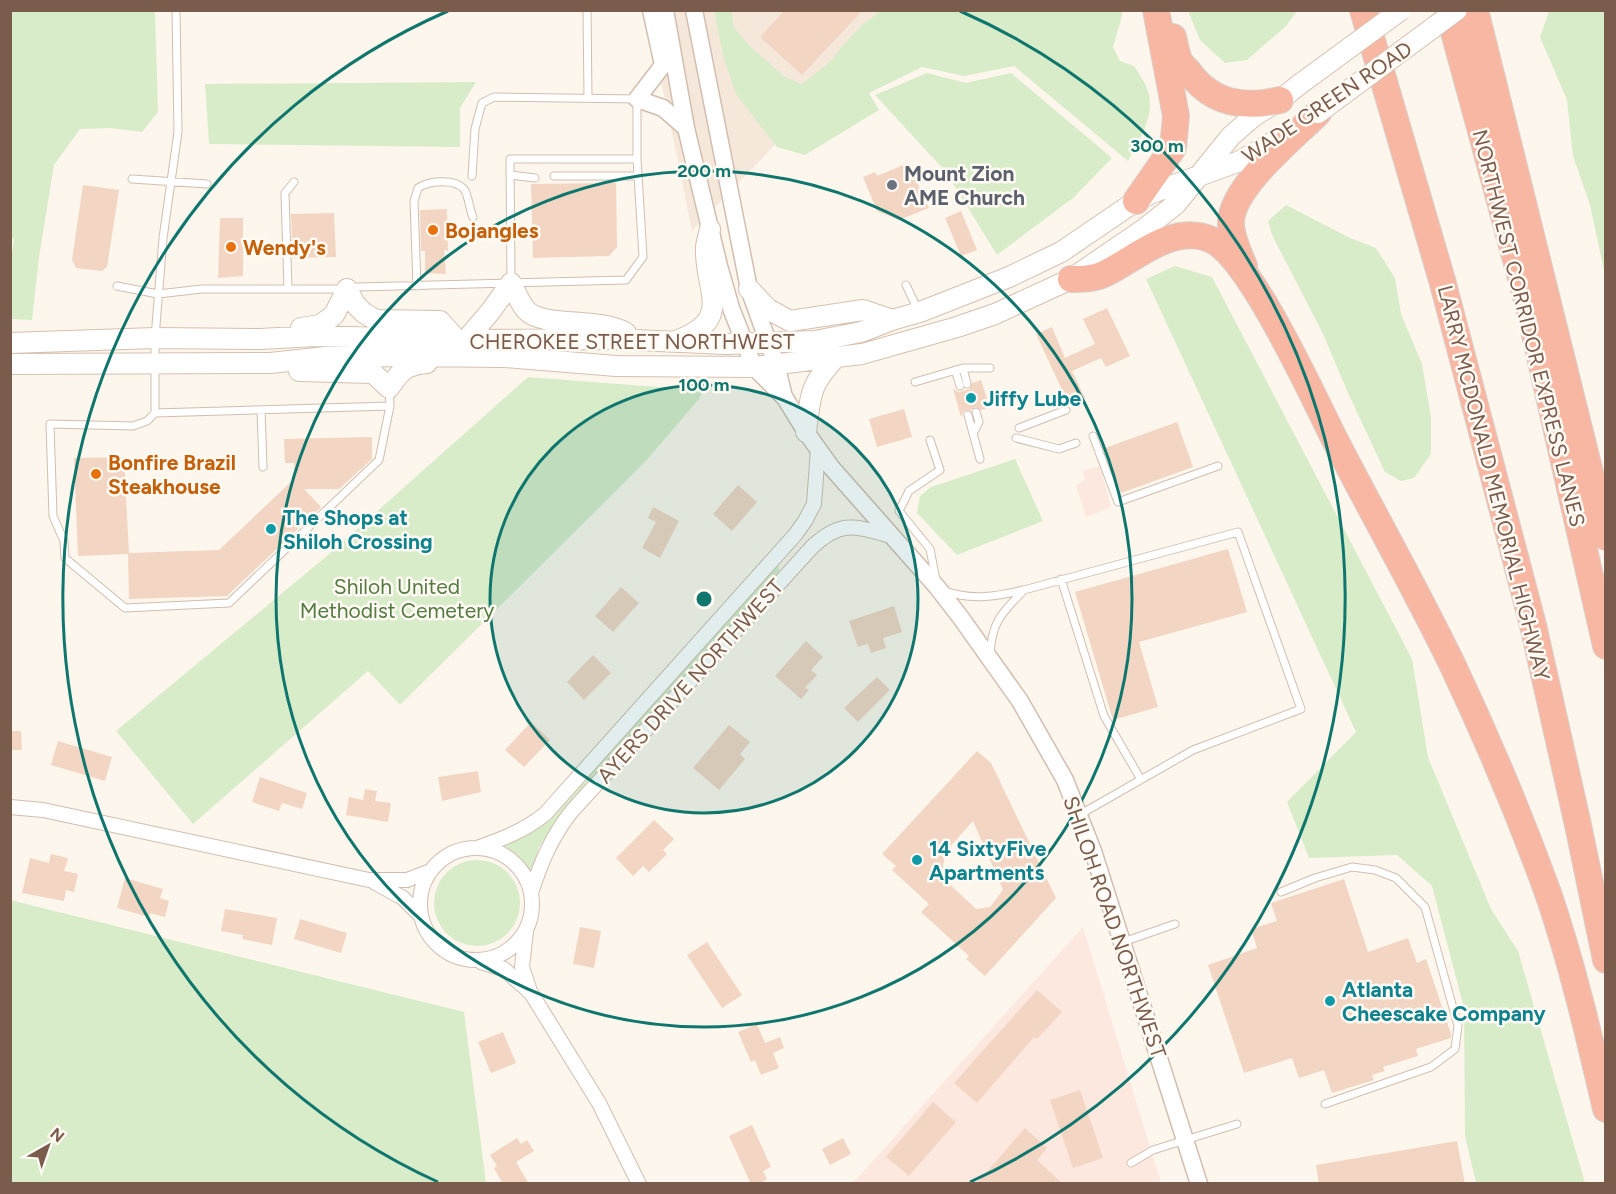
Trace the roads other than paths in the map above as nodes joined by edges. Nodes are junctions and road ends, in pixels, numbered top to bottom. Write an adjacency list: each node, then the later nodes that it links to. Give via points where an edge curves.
1 (176, 10): 26 (lane, via 178,132)
2 (587, 10): 13 (lane)
3 (651, 10): 14 (street, via 663,65)
4 (665, 10): 17 (street, SHILOH ROAD NORTHWEST)
5 (694, 10): 40 (street, SHILOH ROAD NORTHWEST)
6 (1156, 10): 29 (highway, via 1176,116 1173,148)
7 (1167, 10): 15 (highway, via 1179,60 1197,84 1218,98 1239,104)
8 (1363, 10): 100 (highway, LARRY MCDONALD MEMORIAL HIGHWAY, via 1442,280 1533,625)
9 (1401, 10): 15 (main road, WADE GREEN ROAD, bridge)
10 (1448, 10): 85 (highway, NORTHWEST CORRIDOR EXPRESS LANES, via 1528,304)
11 (1456, 10): 16 (main road, WADE GREEN ROAD, bridge)
12 (1475, 10): 81 (highway)
13 (588, 98): 14 (lane); 20 (lane, via 494,97 482,103 475,129)
14 (637, 99): 17 (street, via 663,108); 18 (lane)
15 (1280, 100): 23 (main road, WADE GREEN ROAD, via 1231,136)
16 (1318, 113): 23 (main road, WADE GREEN ROAD, via 1252,156); 33 (highway, via 1251,180 1234,206 1234,240)
17 (686, 128): 31 (street, SHILOH ROAD NORTHWEST)
18 (637, 159): 19 (lane, via 510,159); 22 (lane)
19 (510, 175): 24 (lane); 34 (lane)
20 (472, 176)
21 (554, 176): 22 (lane)
22 (638, 176): 34 (lane, via 643,257 626,280)
23 (1199, 176): 29 (main road, CHEROKEE STREET NORTHWEST); 32 (main road, CHEROKEE STREET NORTHWEST, via 1176,204)
24 (535, 178)
25 (132, 179): 26 (lane)
26 (172, 182): 28 (lane); 41 (lane)
27 (294, 182): 38 (lane, via 285,194)
28 (207, 184)
29 (1136, 201): 42 (main road, CHEROKEE STREET NORTHWEST, via 1061,252)
30 (473, 217): 37 (lane, via 465,191 458,185 430,183 418,188 414,201)
31 (710, 229): 47 (main road, via 706,248 713,307 696,333); 50 (street, SHILOH ROAD NORTHWEST)
32 (1071, 279): 33 (highway, via 1104,274 1150,247 1190,236 1215,242); 52 (main road, CHEROKEE STREET NORTHWEST, via 957,327 862,354)
33 (1249, 280): 103 (highway, via 1311,390 1446,654 1512,797 1580,997)
34 (511, 283): 37 (lane); 46 (main road, via 532,315 621,329); 51 (main road)
35 (906, 285): 42 (lane)
36 (117, 286): 41 (lane)
37 (417, 286): 39 (lane)
38 (288, 289): 39 (lane); 41 (lane, via 202,289)
39 (347, 289): 45 (main road, via 334,315 320,325 302,327); 51 (main road, via 355,304 376,320 440,321)
40 (749, 289): 43 (main road, via 768,309 790,321 863,310); 49 (street, SHILOH ROAD NORTHWEST)
41 (158, 294): 44 (lane)
42 (920, 312): 43 (main road, CHEROKEE STREET NORTHWEST)
43 (892, 320): 49 (main road, CHEROKEE STREET NORTHWEST, via 861,332 815,341)
44 (155, 338): 45 (main road, CHEROKEE STREET NORTHWEST); 48 (main road, CHEROKEE STREET NORTHWEST); 55 (lane)
45 (290, 339): 51 (main road, CHEROKEE STREET NORTHWEST, via 372,336)
46 (640, 341): 47 (main road, CHEROKEE STREET NORTHWEST); 51 (main road, CHEROKEE STREET NORTHWEST)
47 (674, 341): 50 (main road, CHEROKEE STREET NORTHWEST)
48 (10, 343)
49 (768, 343): 50 (main road, CHEROKEE STREET NORTHWEST); 56 (street, SHILOH ROAD NORTHWEST)
50 (745, 344): 57 (street, SHILOH ROAD NORTHWEST)
51 (466, 345): 53 (main road, CHEROKEE STREET NORTHWEST); 57 (main road, CHEROKEE STREET NORTHWEST, via 505,357 616,366); 62 (main road, via 399,373)
52 (837, 356): 56 (main road, CHEROKEE STREET NORTHWEST); 70 (main road, via 813,388)
53 (270, 363): 55 (main road, CHEROKEE STREET NORTHWEST); 62 (main road, via 280,372 373,373)
54 (10, 364): 55 (main road, CHEROKEE STREET NORTHWEST)
55 (154, 364): 67 (lane)
56 (776, 364): 57 (main road, CHEROKEE STREET NORTHWEST); 63 (street, SHILOH ROAD NORTHWEST)
57 (754, 367): 63 (street, SHILOH ROAD NORTHWEST)
58 (959, 369): 59 (lane); 60 (lane); 61 (lane)
59 (990, 369)
60 (915, 382)
61 (964, 385)
62 (389, 397): 64 (lane); 67 (lane, via 379,460 229,603 124,608 65,558 64,541 53,516 50,424 134,426 147,422)
63 (785, 398): 70 (street, SHILOH ROAD NORTHWEST)
64 (261, 410): 67 (lane); 79 (lane)
65 (1066, 410): 69 (lane)
66 (976, 412): 71 (lane, via 979,422)
67 (155, 413)
68 (968, 415): 71 (lane)
69 (1019, 428)
70 (806, 432): 76 (street, SHILOH ROAD NORTHWEST)
71 (973, 434): 77 (lane)
72 (1093, 436): 78 (lane, via 1118,502)
73 (1016, 438): 75 (lane, via 1059,449)
74 (930, 440): 83 (lane, via 940,470 909,491 899,511 930,549)
75 (1076, 442)
76 (818, 449): 80 (street, SHILOH ROAD NORTHWEST); 90 (street, AYERS DRIVE NORTHWEST, via 814,504 795,535 545,814 515,834)
77 (980, 459)
78 (1218, 466)
79 (262, 467)
80 (892, 536): 83 (street, SHILOH ROAD NORTHWEST); 94 (street, AYERS DRIVE NORTHWEST, via 844,527 813,546 572,811 548,846)
81 (1605, 537)
82 (1061, 579): 84 (lane); 87 (lane, via 1104,716); 87 (lane, via 1238,532 1301,709 1193,750)
83 (937, 587): 84 (lane, via 953,594 980,597); 86 (street, SHILOH ROAD NORTHWEST)
84 (1024, 590): 86 (lane, via 1000,615)
85 (1605, 646)
86 (990, 658): 89 (street, SHILOH ROAD NORTHWEST, via 1029,716 1065,780)
87 (1140, 778): 89 (lane)
88 (10, 807): 92 (street, via 43,810)
89 (1079, 815): 98 (street, SHILOH ROAD NORTHWEST)
90 (477, 848): 91 (street, via 453,852); 94 (street, via 513,861)
91 (428, 872): 92 (street, via 407,880); 95 (street, via 419,901)
92 (369, 880): 95 (street, via 403,898)
93 (1281, 892): 102 (lane, via 1352,867 1396,878 1425,907 1458,1026 1455,1049 1431,1067)
94 (531, 893): 97 (street)
95 (420, 915): 99 (street, via 438,946)
96 (1175, 924): 98 (lane)
97 (526, 930): 99 (street, via 510,949 498,956); 101 (street, via 522,966)
98 (1123, 942): 105 (street, SHILOH ROAD NORTHWEST)
99 (470, 960): 101 (street, via 504,969)
100 (1605, 960)
101 (531, 993): 107 (street, via 599,1103)
102 (1325, 1104)
103 (1605, 1109)
104 (1237, 1124): 105 (lane)
105 (1185, 1140): 106 (lane, via 1153,1150); 108 (street, SHILOH ROAD NORTHWEST)
106 (1131, 1163)
107 (639, 1184)
108 (1199, 1184)

